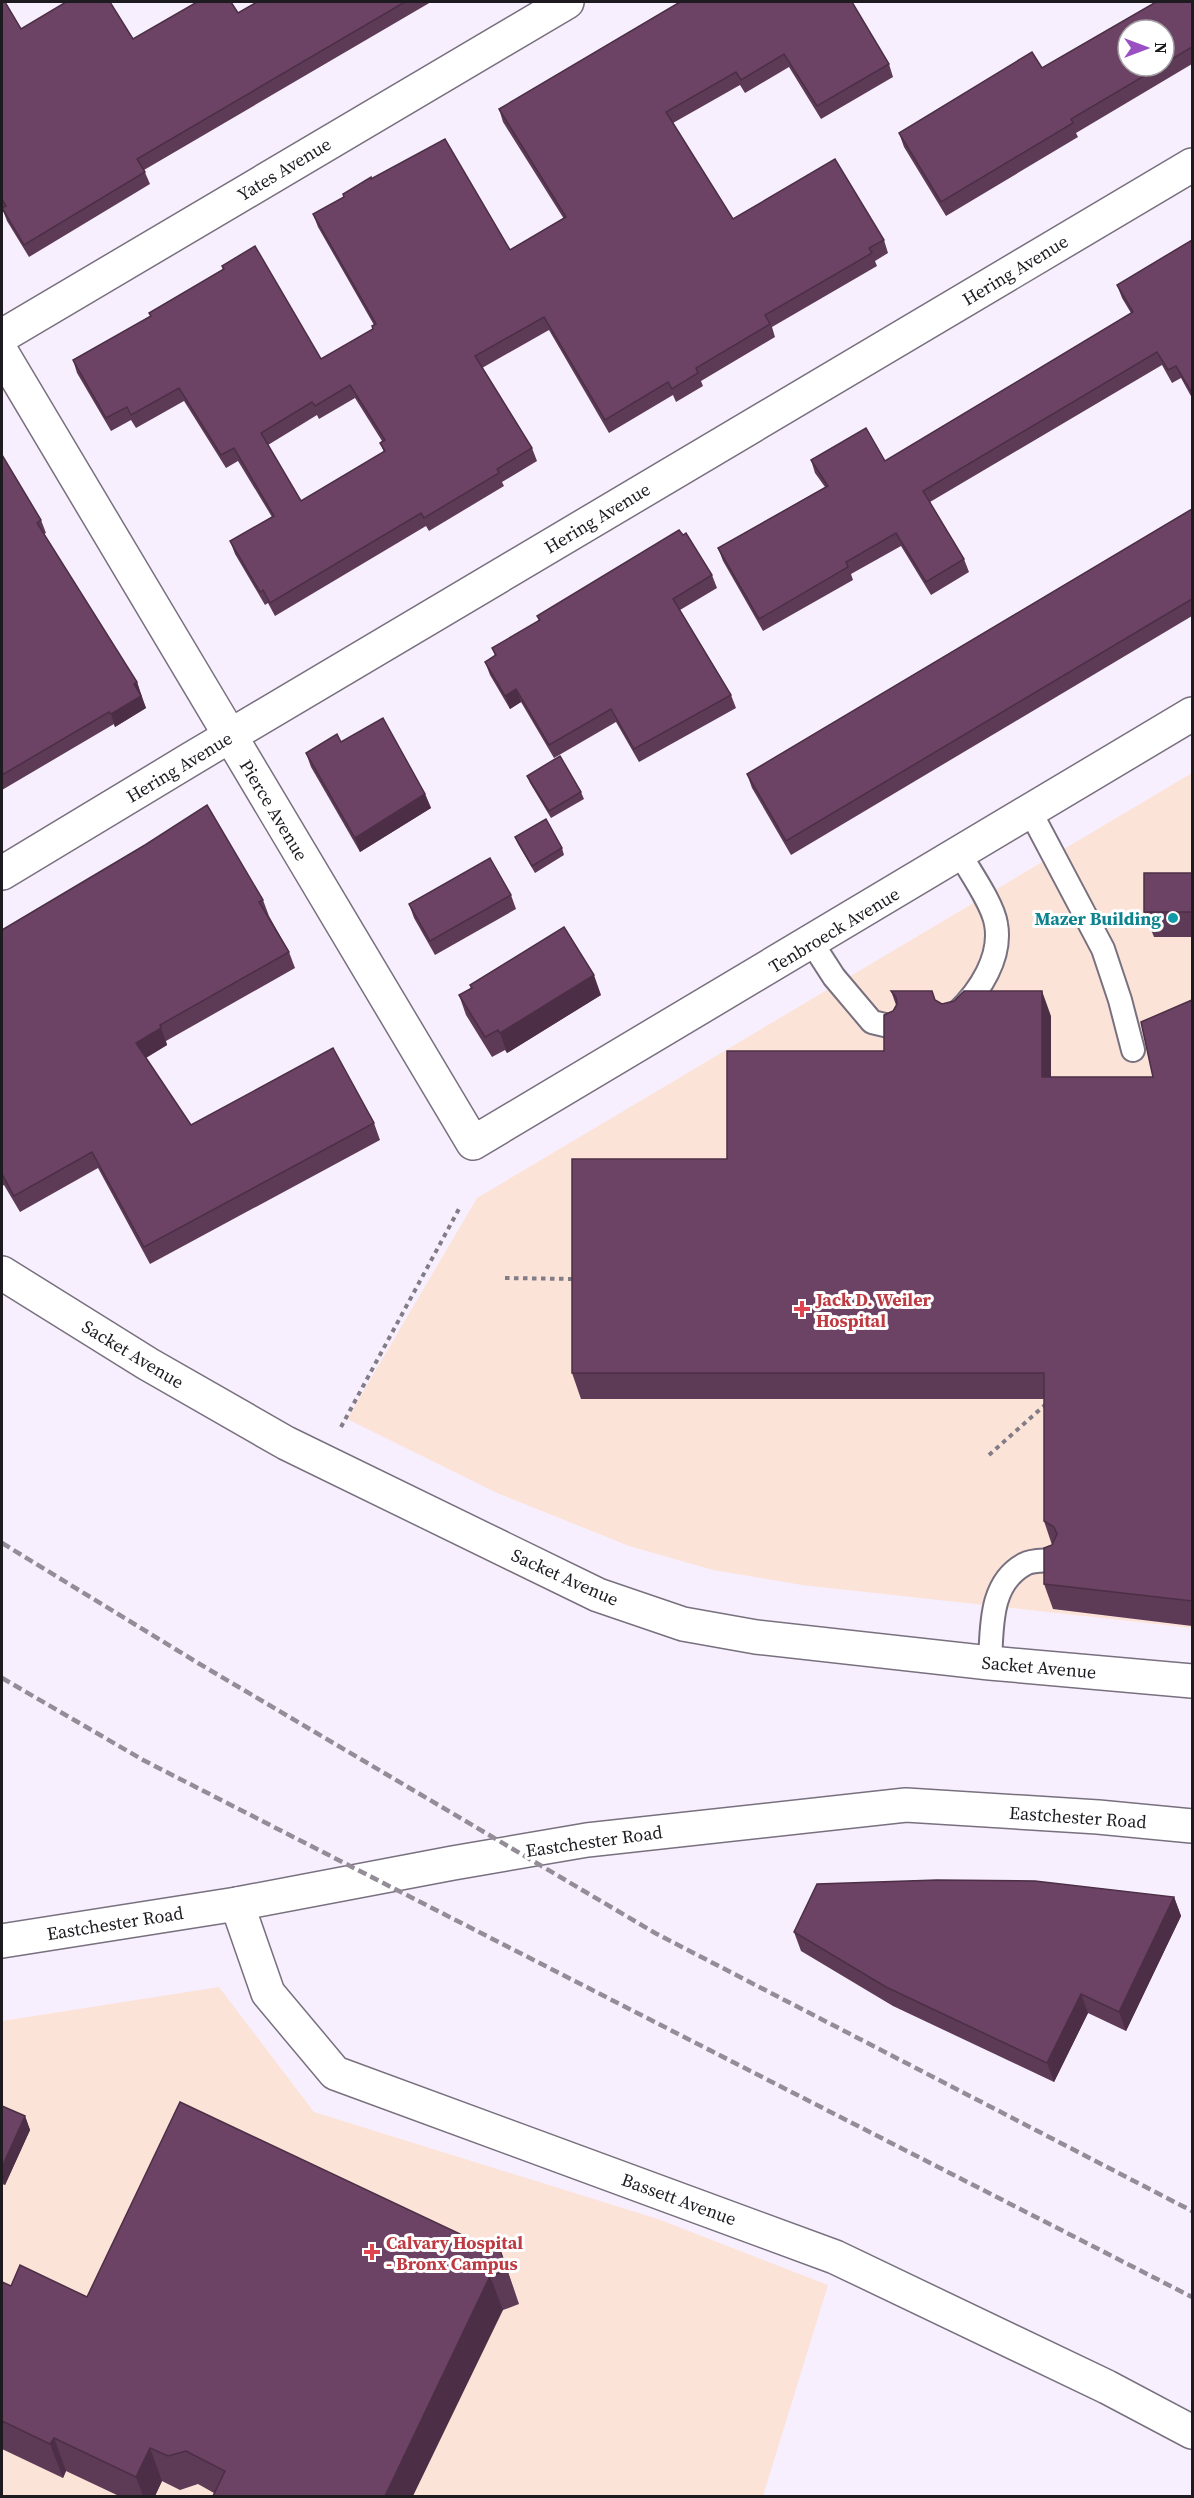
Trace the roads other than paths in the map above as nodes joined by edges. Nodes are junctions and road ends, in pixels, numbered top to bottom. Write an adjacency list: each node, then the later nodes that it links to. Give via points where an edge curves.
1 (567, 2): 3 (street, Yates Avenue)
2 (1192, 165): 6 (street, Hering Avenue)
3 (2, 336)
4 (2, 353): 6 (street, Pierce Avenue)
5 (1192, 714): 7 (street, Tenbroeck Avenue)
6 (230, 736): 9 (street, Hering Avenue); 14 (street, Pierce Avenue)
7 (1030, 811): 8 (street, Tenbroeck Avenue); 13 (lane, via 1103,949)
8 (960, 854): 10 (street, Tenbroeck Avenue); 11 (lane, via 996,923 996,954 973,998)
9 (2, 873)
10 (812, 943): 12 (lane, via 834,977 872,1022); 14 (street, Tenbroeck Avenue)
11 (954, 1016)
12 (893, 1027)
13 (1133, 1050)
14 (473, 1143)
15 (2, 1274): 17 (street, Sacket Avenue, via 286,1443 598,1595 683,1624 756,1637)
16 (1053, 1560): 17 (lane, via 1026,1563 1008,1576 995,1601)
17 (990, 1663): 18 (street, Sacket Avenue)
18 (1192, 1681)
19 (1192, 1826): 20 (street, Eastchester Road, via 906,1805 587,1840)
20 (237, 1904): 21 (street, Eastchester Road); 22 (street, Bassett Avenue, via 268,1993 335,2073 835,2257)
21 (2, 1941)
22 (1192, 2432)

